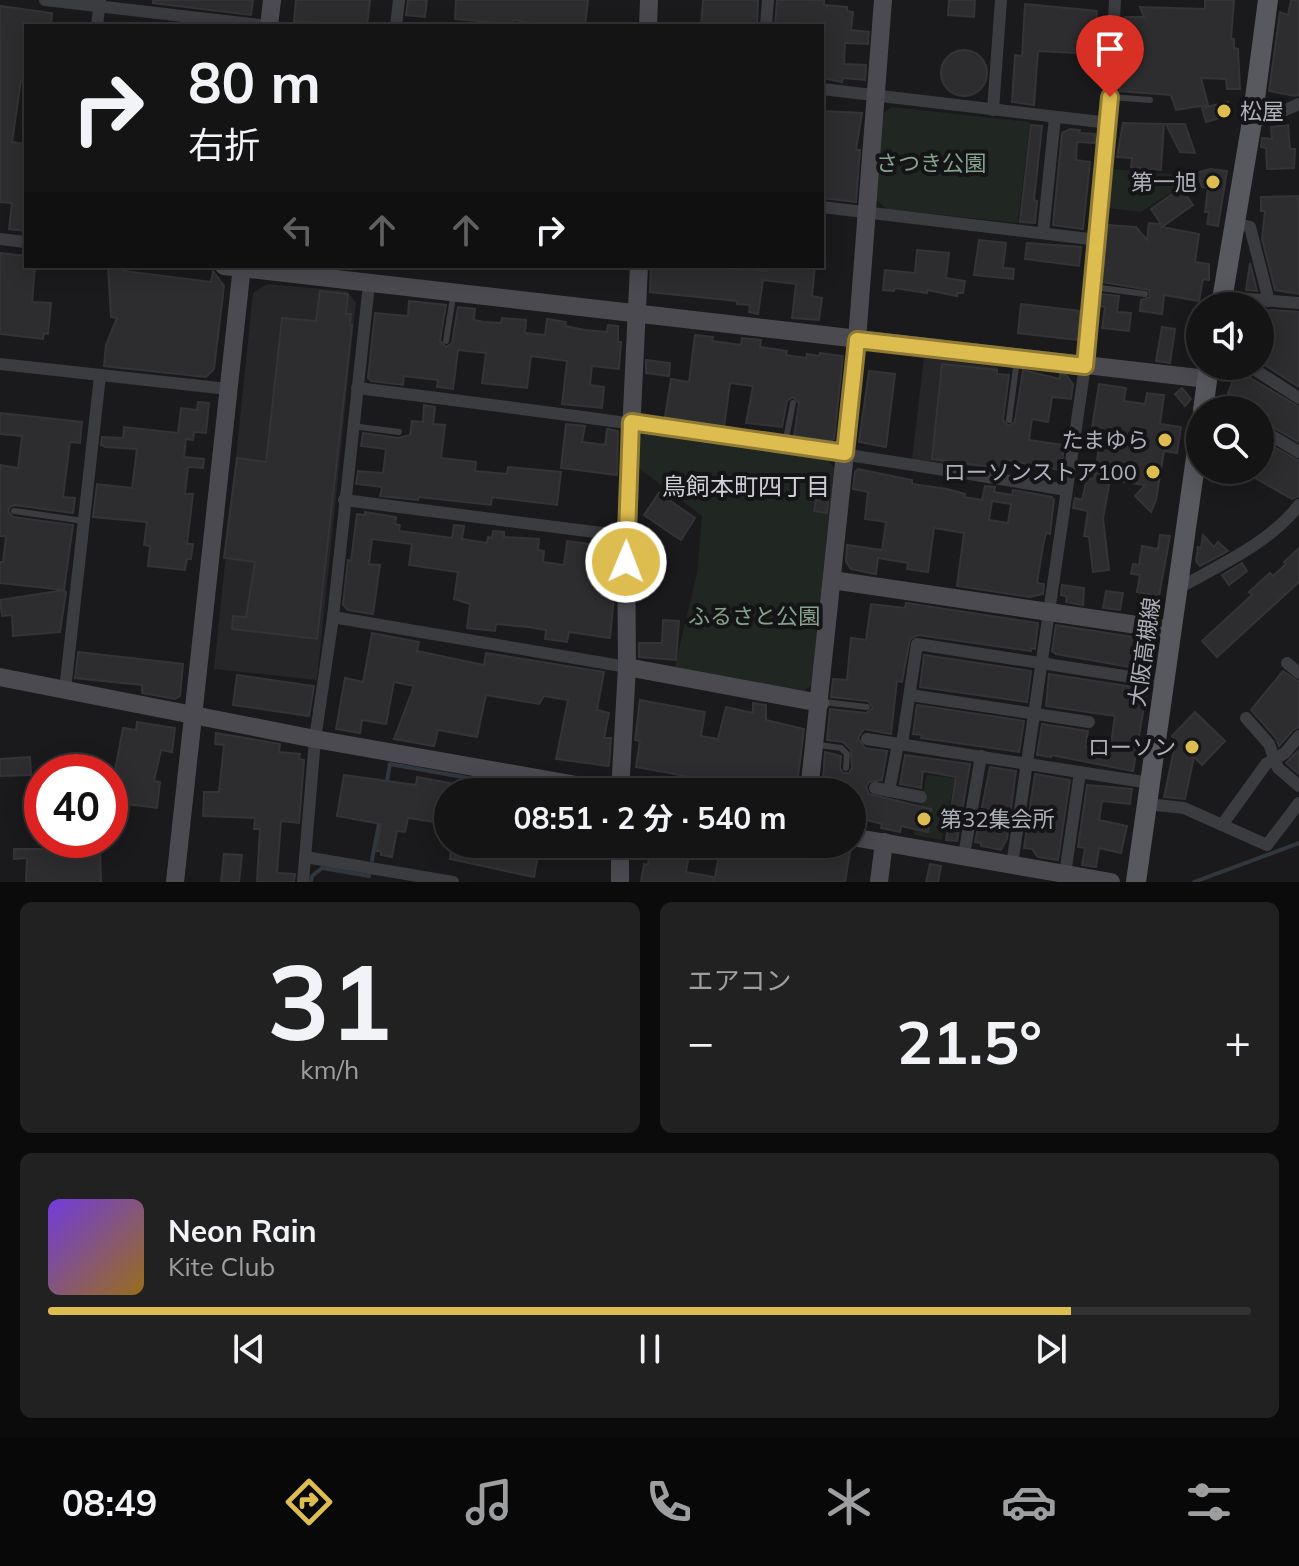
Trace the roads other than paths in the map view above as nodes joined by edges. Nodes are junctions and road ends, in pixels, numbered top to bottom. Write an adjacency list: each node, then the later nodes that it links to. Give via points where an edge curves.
1 (45, 0): 10 (street)
2 (272, 0): 13 (street)
3 (399, 0): 14 (street)
4 (649, 0): 15 (street)
5 (768, 0): 16 (street)
6 (883, 0): 18 (street)
7 (1001, 0): 22 (street)
8 (1115, 0): 19 (street)
9 (1268, 0): 24 (main road)
10 (100, 3): 11 (street); 12 (street)
11 (97, 24)
12 (254, 24)
13 (269, 24)
14 (396, 24)
15 (648, 24)
16 (766, 24)
17 (824, 89): 18 (street)
18 (876, 95): 22 (street); 27 (street)
19 (1110, 97): 20 (lane); 25 (street)
20 (1150, 100)
21 (1299, 104): 24 (street)
22 (993, 110): 23 (street)
23 (1055, 117): 25 (street); 29 (street)
24 (1252, 121): 28 (main road)
25 (1109, 123): 31 (street)
26 (824, 207): 27 (street)
27 (867, 212): 29 (street); 45 (street)
28 (1235, 223): 38 (main road); 39 (street, via 1250,227)
29 (1043, 233): 31 (street)
30 (0, 239): 32 (street)
31 (1098, 240): 37 (street)
32 (24, 242)
33 (236, 268): 54 (street)
34 (253, 268): 36 (street)
35 (639, 268): 44 (street)
36 (370, 275): 40 (street); 52 (street)
37 (1093, 287): 41 (lane); 49 (street)
38 (1224, 292)
39 (1267, 292)
40 (454, 293): 44 (street); 46 (lane)
41 (1145, 294)
42 (1274, 301): 43 (street)
43 (1299, 303)
44 (638, 314): 45 (street); 58 (street)
45 (857, 340): 47 (street); 64 (street)
46 (446, 341)
47 (1017, 359): 49 (street); 57 (lane)
48 (0, 364): 50 (street)
49 (1085, 366): 53 (street); 66 (street)
50 (100, 376): 54 (street); 70 (street)
51 (1271, 380): 55 (street)
52 (357, 388): 58 (street); 59 (street)
53 (1206, 388)
54 (228, 389): 88 (street)
55 (1299, 398)
56 (793, 403): 62 (lane)
57 (1009, 420)
58 (631, 422): 62 (street); 71 (street)
59 (352, 426): 60 (lane); 67 (street)
60 (399, 432)
61 (1274, 437): 63 (street)
62 (785, 444): 64 (street)
63 (1299, 452)
64 (845, 453): 66 (street); 72 (street)
65 (1192, 484): 73 (main road, 大阪高槻線)
66 (1066, 490): 74 (street)
67 (344, 500): 71 (street); 75 (street)
68 (1299, 505): 73 (street, via 1259,540)
69 (14, 511): 70 (lane)
70 (84, 521): 83 (street)
71 (626, 536): 79 (street)
72 (832, 580): 74 (street); 85 (street)
73 (1177, 589): 76 (main road, 大阪高槻線)
74 (1050, 612): 76 (street); 77 (street)
75 (333, 617): 79 (street); 92 (street)
76 (1171, 630): 82 (main road, 大阪高槻線)
77 (1043, 663): 82 (street); 84 (street, via 917,644); 87 (street)
78 (1287, 663): 80 (street)
79 (627, 667): 85 (street); 102 (street)
80 (1299, 673)
81 (0, 677): 83 (street)
82 (1163, 682): 104 (main road, 大阪高槻線)
83 (65, 690): 88 (street)
84 (910, 695): 87 (street); 95 (street)
85 (820, 702): 86 (lane); 94 (street)
86 (867, 707)
87 (1035, 712): 90 (street); 98 (street)
88 (191, 715): 92 (street); 119 (street)
89 (1246, 718): 97 (street, via 1269,744)
90 (1089, 722)
91 (1299, 736): 97 (street)
92 (315, 739): 101 (street); 115 (street)
93 (867, 739): 95 (street)
94 (815, 744): 99 (lane, via 841,748 847,754); 103 (street)
95 (900, 744): 96 (street); 107 (street)
96 (981, 756): 98 (street); 114 (street)
97 (1275, 760): 105 (street); 111 (street, via 1266,764)
98 (1027, 763): 100 (street); 117 (street)
99 (846, 768)
100 (1080, 772): 104 (street); 118 (street)
101 (538, 778)
102 (619, 778)
103 (811, 778)
104 (1150, 783): 110 (main road, 大阪高槻線)
105 (1299, 786)
106 (875, 788): 107 (street)
107 (889, 791): 108 (street)
108 (921, 797)
109 (1299, 803): 111 (street, via 1267,845)
110 (1147, 804): 111 (street, via 1184,808); 125 (main road, 大阪高槻線)
111 (1222, 825)
112 (866, 839): 113 (street)
113 (884, 842): 114 (street); 123 (street)
114 (964, 855): 117 (street)
115 (305, 857): 120 (street); 121 (street)
116 (620, 858): 122 (street)
117 (1012, 865): 118 (street)
118 (1065, 874): 124 (street)
119 (175, 882)
120 (303, 882)
121 (453, 882)
122 (620, 882)
123 (879, 882)
124 (1111, 882)
125 (1136, 882)

